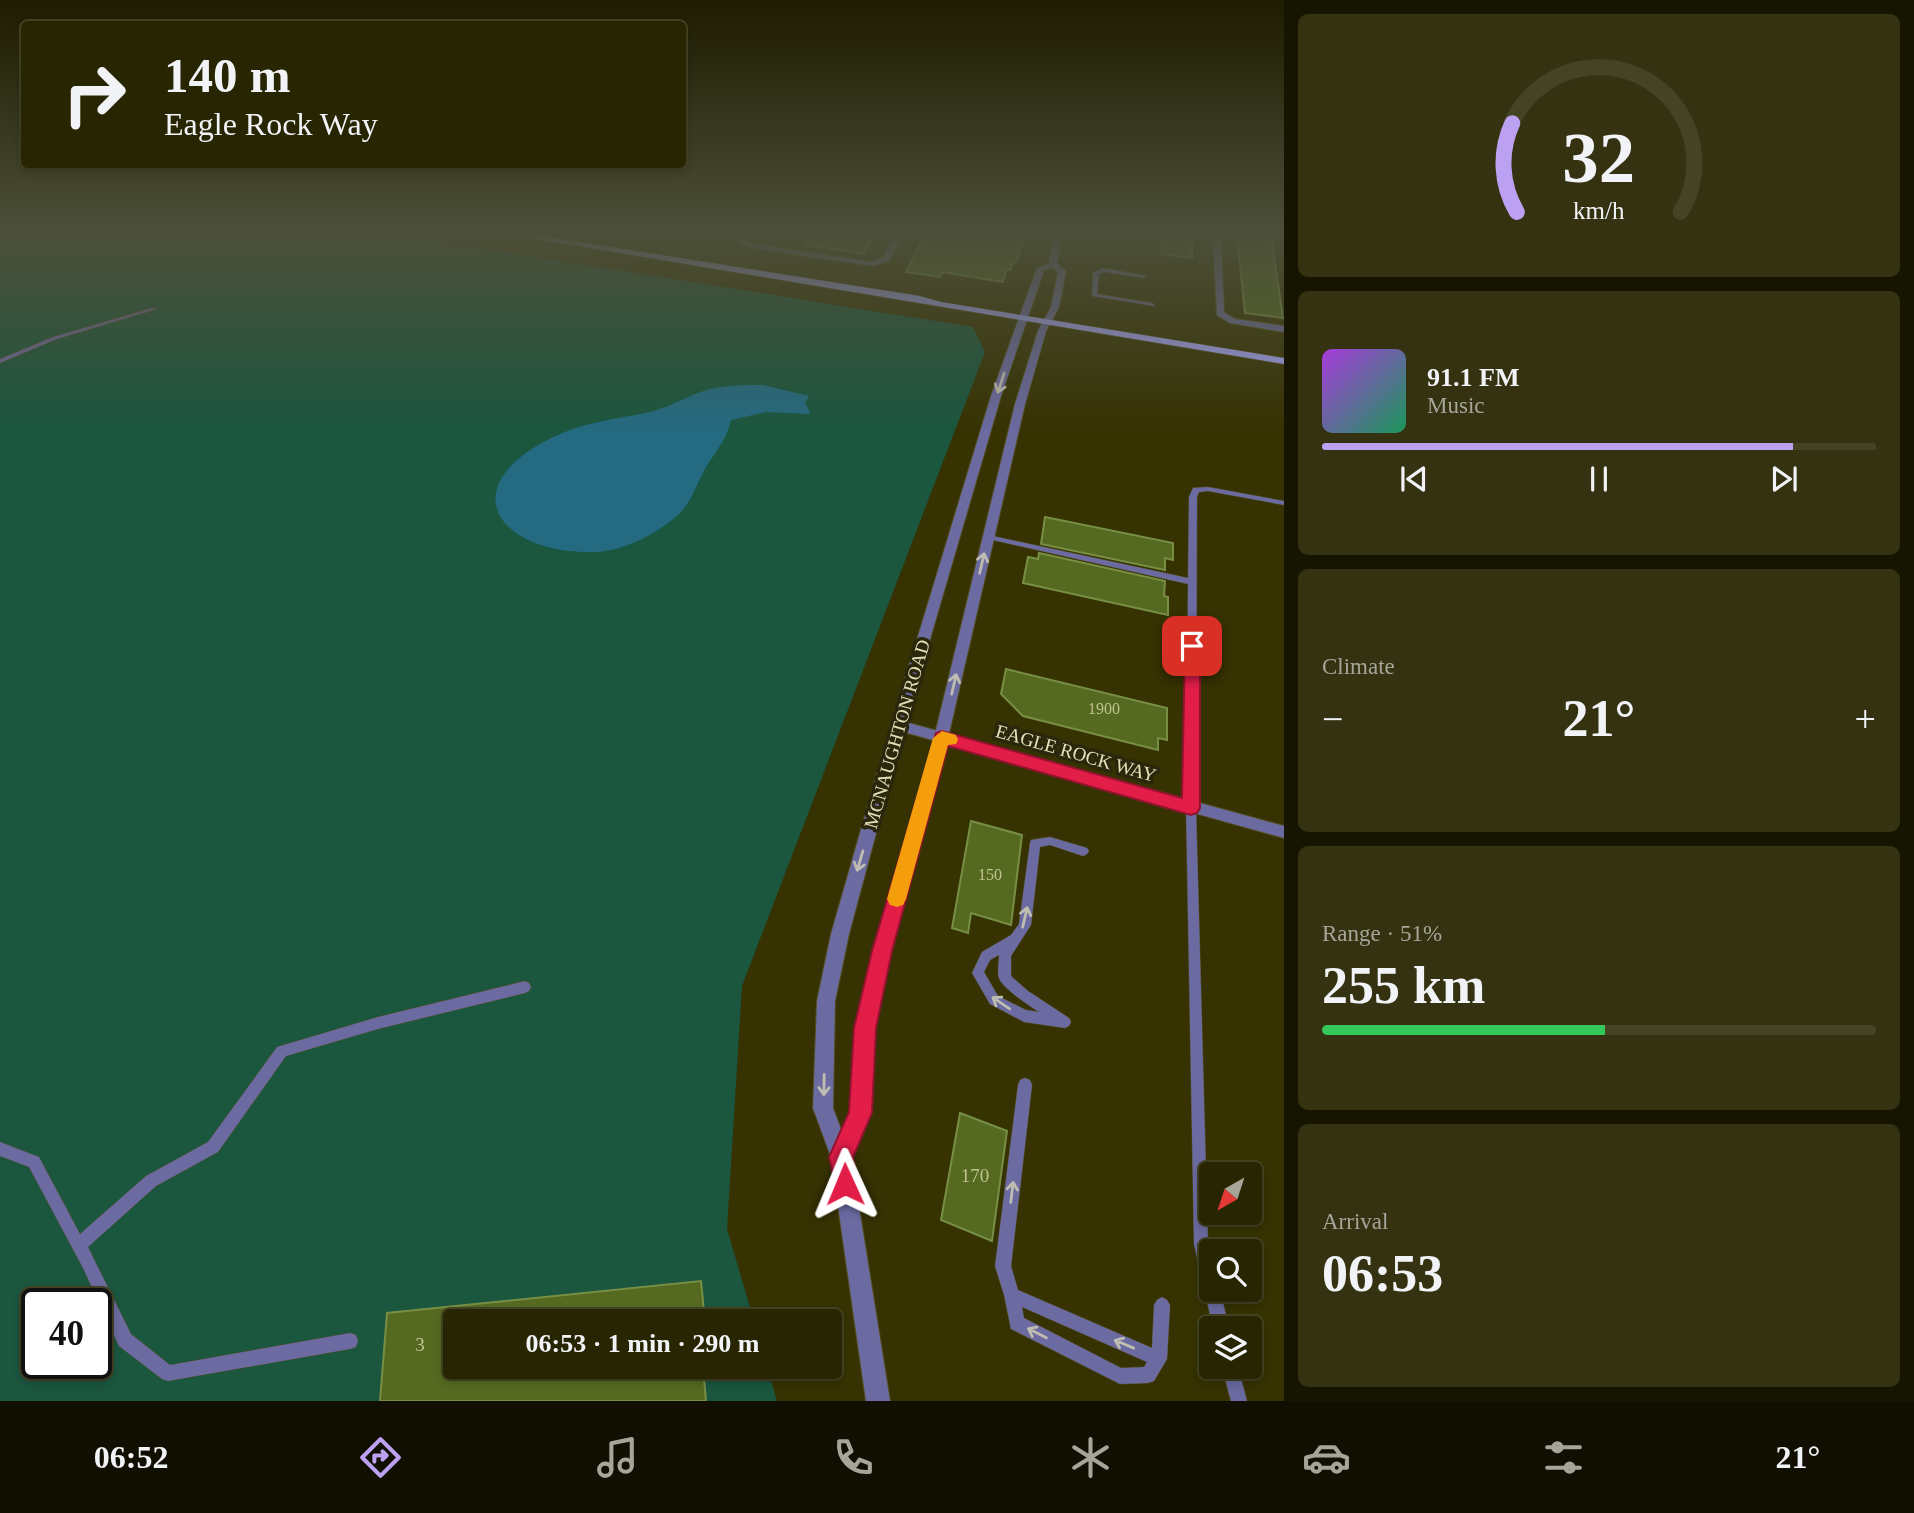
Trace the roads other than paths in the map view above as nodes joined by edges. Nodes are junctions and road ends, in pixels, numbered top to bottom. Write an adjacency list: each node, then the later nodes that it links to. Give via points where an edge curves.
1 (924, 300): 8 (main road)
2 (1029, 300): 8 (street, MCNAUGHTON ROAD)
3 (1056, 300): 9 (street, MCNAUGHTON ROAD)
4 (1125, 300): 6 (lane)
5 (1220, 300): 10 (street, via 1220,313 1233,321)
6 (1152, 305)
7 (154, 309): 12 (lane, via 55,338)
8 (1024, 314): 9 (main road); 17 (street, MCNAUGHTON ROAD, one-way to 17)
9 (1048, 318): 11 (main road); 13 (main road); 15 (street, MCNAUGHTON ROAD, via 1020,404)
10 (1284, 329)
11 (1284, 350)
12 (0, 361)
13 (1284, 361)
14 (1284, 503): 16 (lane, via 1196,490)
15 (988, 537): 16 (lane); 18 (street, MCNAUGHTON ROAD, one-way to 15)
16 (1192, 582): 19 (lane)
17 (898, 725): 18 (street, EAGLE ROCK WAY); 26 (street, MCNAUGHTON ROAD, one-way to 26, via 826,1001 823,1108)
18 (942, 738): 19 (street, EAGLE ROCK WAY); 26 (street, MCNAUGHTON ROAD, via 882,951 865,1028 860,1113)
19 (1191, 808): 20 (street, EAGLE ROCK WAY); 27 (lane)
20 (1284, 832)
21 (1083, 851): 22 (lane, one-way to 21, via 1025,925 1035,843 1050,841)
22 (1013, 940): 22 (lane, one-way to 22, via 1005,955 1005,978 1065,1022 1024,1016 993,1000 978,973 986,956)
23 (525, 987): 28 (lane, via 282,1051 213,1147 151,1181)
24 (1025, 1085): 29 (lane, one-way to 24, via 1003,1266)
25 (0, 1149): 28 (lane, via 34,1162)
26 (841, 1157): 34 (street, MCNAUGHTON ROAD)
27 (1201, 1239)
28 (79, 1245): 31 (lane, via 125,1340 168,1373)
29 (1012, 1295): 32 (lane, one-way to 29); 32 (lane, one-way to 29, via 1148,1375 1120,1376 1017,1323)
30 (1162, 1305): 32 (lane)
31 (350, 1341)
32 (1160, 1359)
33 (1233, 1379): 35 (lane)
34 (878, 1401)
35 (1238, 1401)

